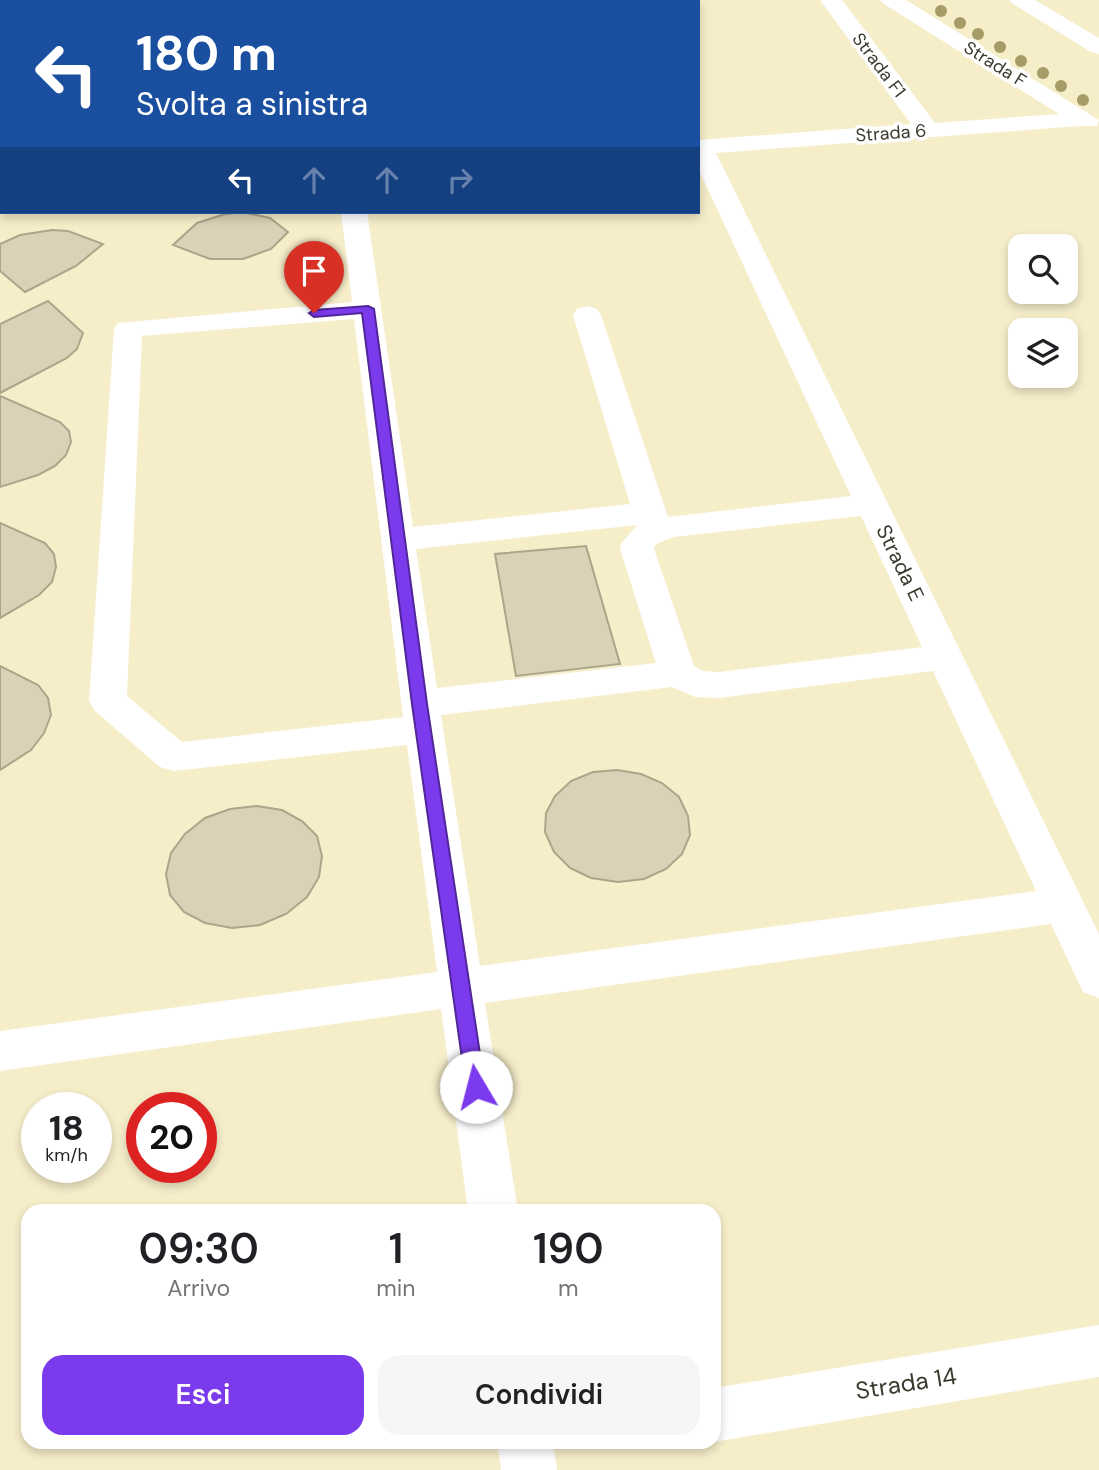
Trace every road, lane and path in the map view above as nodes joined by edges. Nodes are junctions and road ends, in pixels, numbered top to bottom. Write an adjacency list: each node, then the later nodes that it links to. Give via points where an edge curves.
1 (831, 0): 6 (lane, Strada F1)
2 (891, 0): 5 (lane, Strada F)
3 (1020, 0): 4 (lane)
4 (1099, 47)
5 (1092, 123): 6 (lane, Strada 6)
6 (928, 130): 7 (lane, Strada 6)
7 (700, 147)
8 (700, 149): 12 (lane, Strada E)
9 (354, 214): 10 (lane)
10 (368, 309): 14 (lane); 17 (lane, via 128,329 108,701 174,757)
11 (587, 315): 13 (lane)
12 (872, 504): 13 (lane); 15 (lane, Strada E)
13 (652, 521): 14 (lane); 16 (lane, via 637,545 638,552)
14 (398, 540): 17 (lane)
15 (945, 657): 16 (lane, via 719,685 695,684); 18 (lane, Strada E)
16 (678, 673): 17 (lane)
17 (421, 717): 20 (lane)
18 (1063, 905): 19 (lane, Strada E); 20 (lane)
19 (1099, 979)
20 (462, 987): 21 (lane); 22 (lane)
21 (0, 1051)
22 (492, 1204)
23 (1099, 1351): 24 (lane, Strada 14)
24 (721, 1414)

